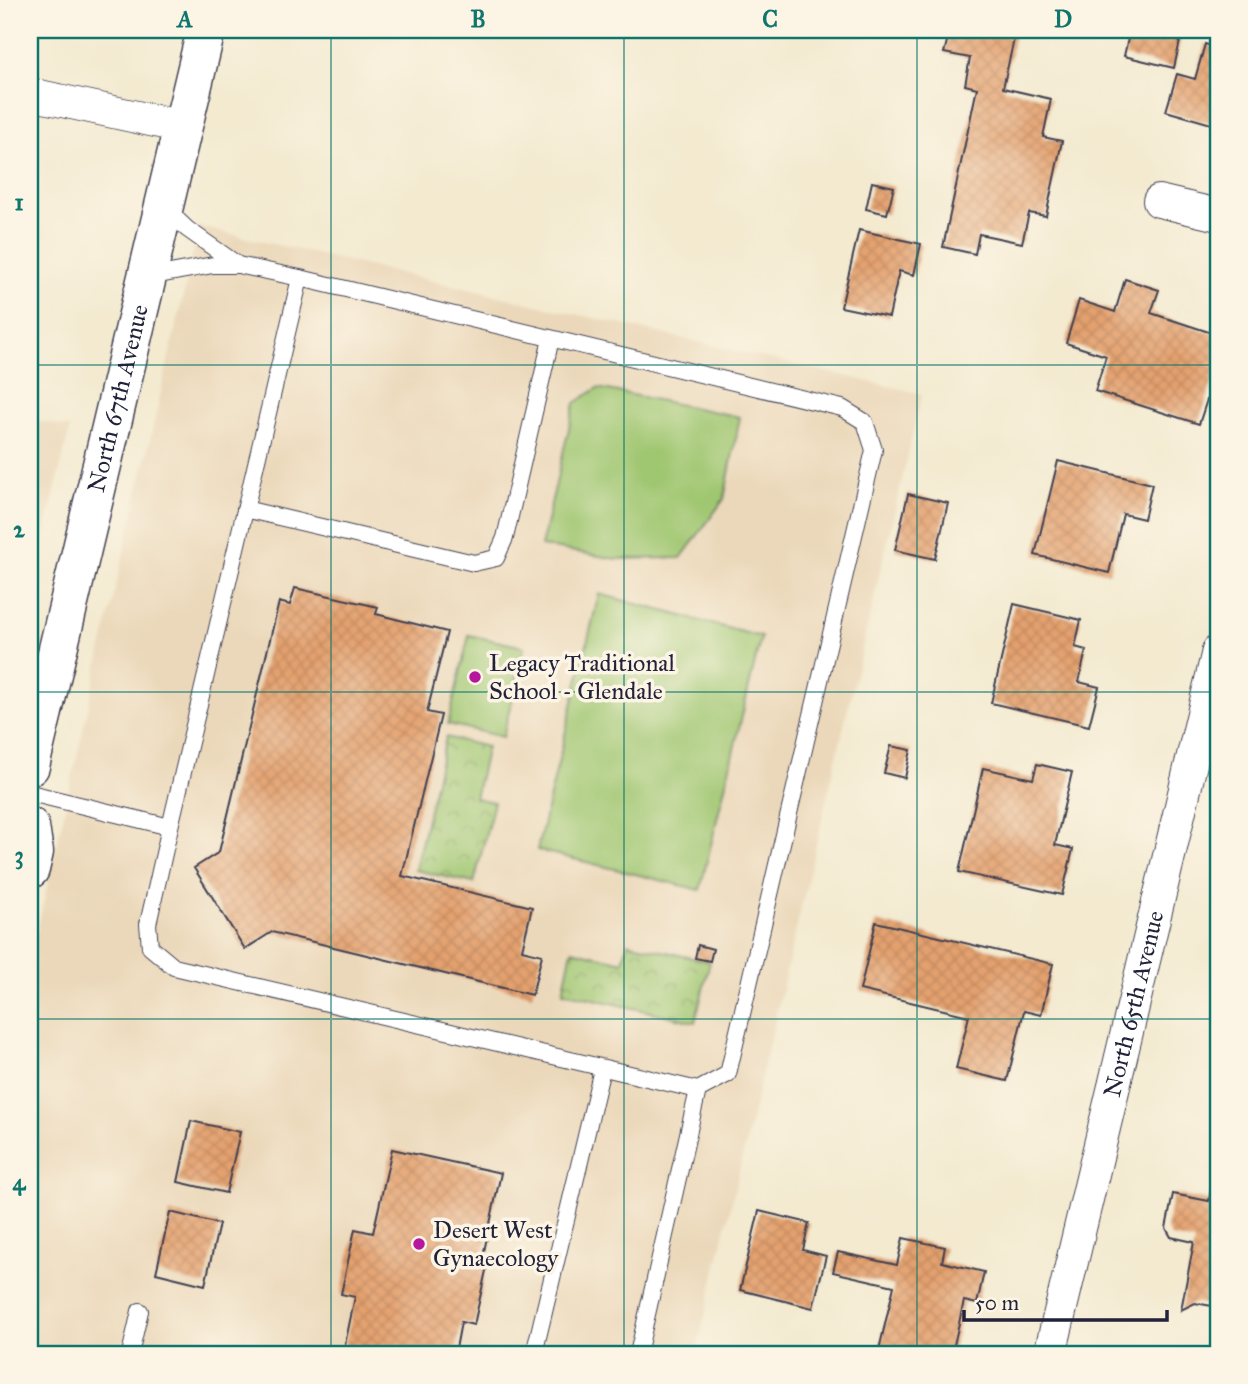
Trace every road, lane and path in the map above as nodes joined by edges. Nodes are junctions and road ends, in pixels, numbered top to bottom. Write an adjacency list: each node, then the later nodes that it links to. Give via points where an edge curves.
1 (206, 30): 3 (main road, North 67th Avenue)
2 (30, 94): 3 (street)
3 (183, 127): 5 (main road, North 67th Avenue)
4 (1159, 201): 6 (street)
5 (163, 207): 7 (lane); 8 (main road, North 67th Avenue)
6 (1218, 215)
7 (239, 265): 8 (lane); 9 (lane)
8 (146, 277): 13 (main road, North 67th Avenue)
9 (300, 278): 10 (lane); 11 (lane)
10 (551, 339): 11 (lane, via 505,538 496,558 474,563); 19 (lane, via 842,408 865,422 874,450 728,1074)
11 (245, 509): 16 (lane)
12 (1218, 651): 24 (street, North 65th Avenue)
13 (30, 766)
14 (30, 793): 16 (lane)
15 (30, 827): 17 (main road, via 34,852)
16 (170, 827): 18 (lane, via 148,923 150,947 174,967)
17 (30, 869)
18 (602, 1069): 19 (lane); 22 (lane)
19 (698, 1090): 23 (lane)
20 (140, 1311): 21 (lane)
21 (130, 1354)
22 (534, 1354)
23 (638, 1354)
24 (1050, 1354)

